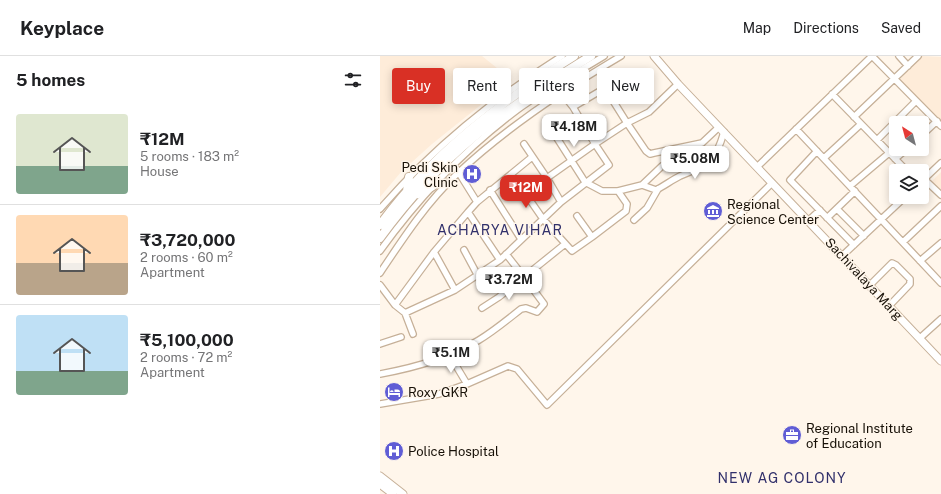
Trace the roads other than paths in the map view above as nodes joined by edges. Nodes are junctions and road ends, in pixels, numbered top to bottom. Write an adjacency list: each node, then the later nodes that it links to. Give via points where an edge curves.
1 (562, 56): 48 (street, via 455,132)
2 (574, 56): 48 (highway, via 485,117)
3 (591, 56): 48 (highway, via 521,100 448,159)
4 (604, 56): 11 (street)
5 (620, 56): 12 (street)
6 (872, 56): 13 (street); 15 (street)
7 (899, 56): 10 (street)
8 (918, 56): 10 (street)
9 (653, 58): 14 (main road, Sachivalaya Marg)
10 (908, 66): 13 (street)
11 (584, 68)
12 (589, 75)
13 (895, 79): 16 (street); 21 (street)
14 (678, 84): 22 (street, via 649,112); 28 (main road, Sachivalaya Marg)
15 (832, 94): 21 (street); 26 (street)
16 (916, 101): 25 (street); 29 (street)
17 (527, 104): 42 (street)
18 (545, 104): 45 (street, via 503,134)
19 (571, 104): 20 (street)
20 (573, 107): 22 (street, via 605,88); 31 (street)
21 (854, 116): 24 (street)
22 (627, 122): 28 (street, via 650,154 702,143); 31 (street)
23 (548, 124): 39 (street)
24 (861, 124): 29 (street); 37 (street)
25 (939, 124): 27 (street)
26 (796, 129): 32 (street); 44 (street)
27 (929, 130)
28 (726, 134): 44 (main road, Sachivalaya Marg); 55 (street, via 716,154 708,163)
29 (877, 140): 33 (street)
30 (524, 144): 34 (street)
31 (594, 144): 39 (street); 49 (street, via 609,165)
32 (817, 152): 37 (street); 68 (street, via 790,180)
33 (889, 153): 54 (street)
34 (532, 156): 47 (street); 56 (street)
35 (892, 156): 38 (street)
36 (899, 156): 38 (street)
37 (824, 158): 54 (street)
38 (895, 159): 41 (street)
39 (572, 160): 47 (street); 49 (street)
40 (941, 163): 46 (street)
41 (900, 164)
42 (454, 165): 45 (street); 53 (street)
43 (662, 166): 51 (street)
44 (757, 167): 50 (main road, Sachivalaya Marg)
45 (458, 173): 62 (street); 92 (street, via 412,225)
46 (929, 174)
47 (547, 178): 63 (street)
48 (417, 180): 61 (highway); 67 (street)
49 (585, 182): 58 (street, via 602,190); 63 (street)
50 (772, 183): 75 (main road, Sachivalaya Marg); 111 (street, via 547,404 511,366 500,368)
51 (642, 185): 55 (street, via 653,190); 58 (street)
52 (929, 185): 60 (street)
53 (433, 186): 61 (highway); 86 (street)
54 (850, 186): 59 (street)
55 (658, 189): 74 (street, via 647,208)
56 (490, 190): 62 (street); 80 (street)
57 (523, 190): 72 (street)
58 (618, 190): 78 (street, via 627,204 626,211)
59 (855, 191): 66 (street); 73 (street)
60 (941, 195)
61 (407, 197): 76 (highway); 79 (highway)
62 (476, 202): 69 (street)
63 (561, 202): 72 (street)
64 (897, 204): 73 (street)
65 (941, 206): 81 (street)
66 (837, 209): 71 (street); 77 (street)
67 (380, 210)
68 (820, 210): 71 (street); 75 (street)
69 (468, 212): 87 (street); 90 (street)
70 (577, 216): 78 (street)
71 (827, 218): 84 (street)
72 (543, 219): 80 (street); 83 (street)
73 (881, 219): 77 (street); 81 (street)
74 (634, 220)
75 (808, 221): 89 (main road, Sachivalaya Marg)
76 (380, 225)
77 (864, 236): 84 (street)
78 (592, 237): 83 (street, via 572,251)
79 (380, 238)
80 (521, 239): 88 (street)
81 (903, 242): 91 (street)
82 (941, 243): 91 (street)
83 (565, 244): 94 (street)
84 (854, 245): 89 (street)
85 (464, 250): 93 (street)
86 (380, 252)
87 (434, 252): 98 (street); 99 (street)
88 (506, 254): 90 (street); 94 (street)
89 (842, 256): 97 (main road, Sachivalaya Marg)
90 (500, 260): 93 (street)
91 (920, 261): 95 (street)
92 (380, 273)
93 (478, 276): 98 (street)
94 (524, 277): 101 (street); 108 (street, via 544,306 536,312 521,309 478,340)
95 (941, 282)
96 (380, 285): 99 (street)
97 (870, 285): 100 (main road, Sachivalaya Marg); 100 (street, via 892,263 910,279 910,284)
98 (455, 290): 102 (street)
99 (395, 306): 102 (street)
100 (889, 306): 106 (main road, Sachivalaya Marg)
101 (482, 308)
102 (405, 313): 104 (street)
103 (941, 319): 106 (street)
104 (413, 334)
105 (401, 337): 107 (street)
106 (920, 338): 109 (main road, Sachivalaya Marg)
107 (380, 344)
108 (449, 354): 110 (street); 111 (street)
109 (941, 361)
110 (380, 374)
111 (467, 384): 112 (street, via 439,394)
112 (380, 404)
113 (380, 476): 116 (main road)
114 (380, 484): 115 (main road)
115 (393, 494)
116 (403, 494)

